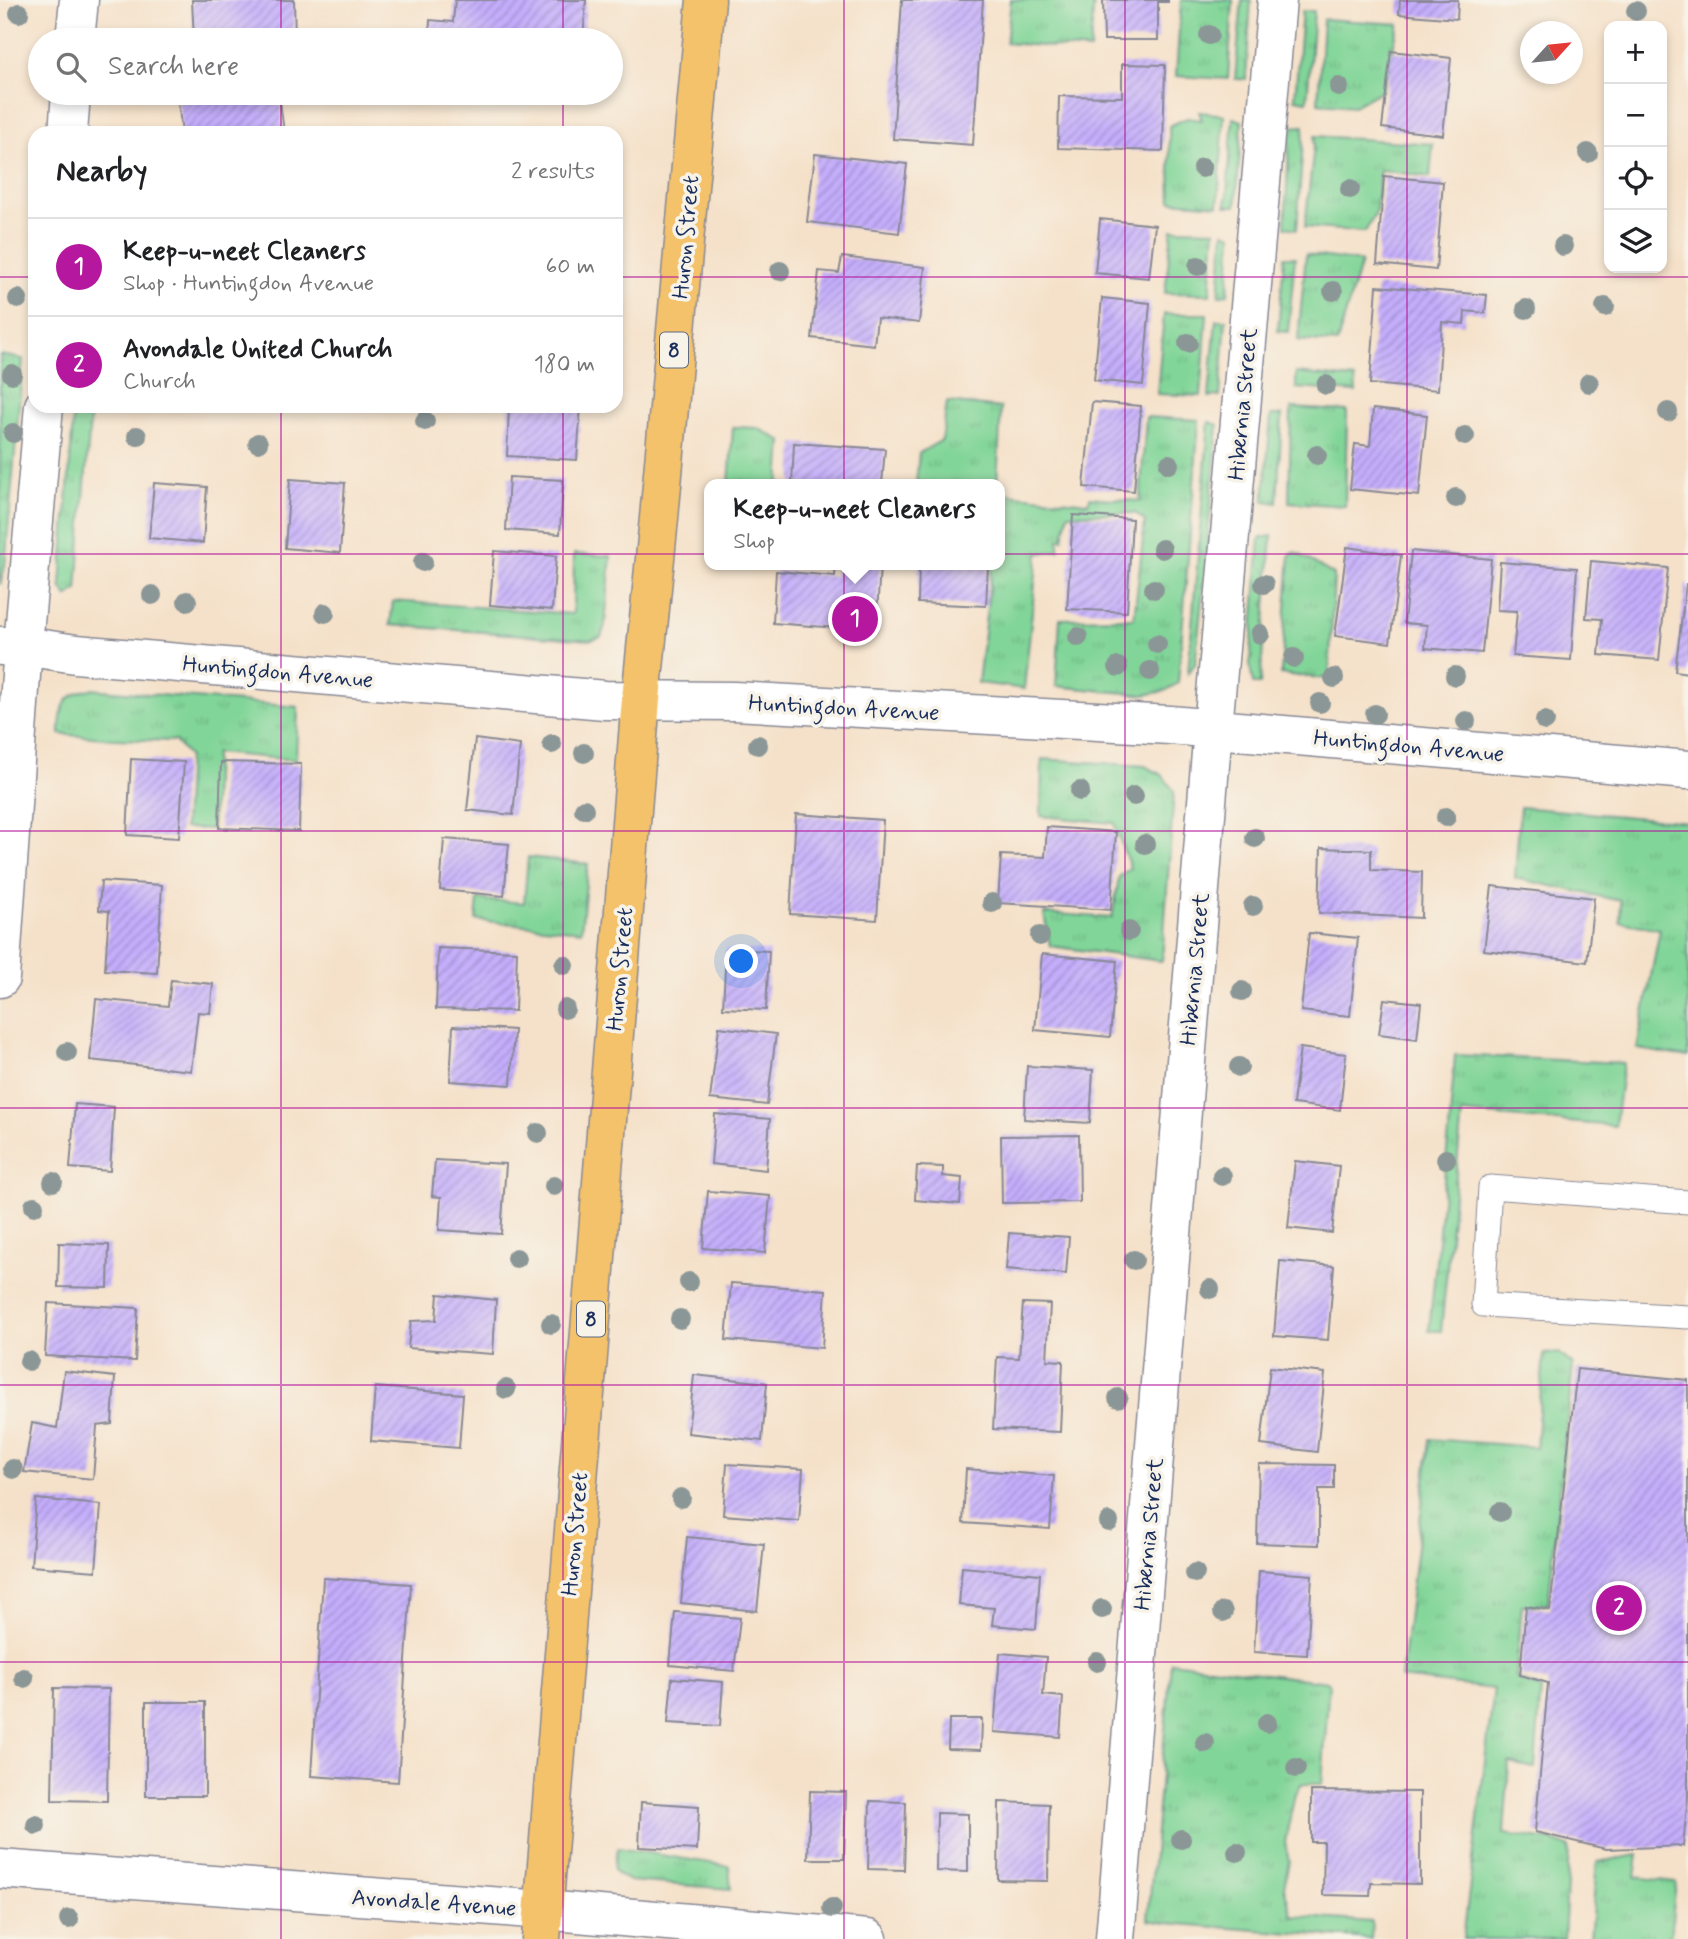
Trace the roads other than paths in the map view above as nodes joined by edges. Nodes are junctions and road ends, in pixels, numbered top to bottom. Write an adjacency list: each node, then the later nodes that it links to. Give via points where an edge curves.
1 (79, 0): 4 (street)
2 (706, 0): 9 (main road, Huron Street / 8)
3 (1277, 0): 10 (street, Hibernia Street)
4 (76, 28)
5 (70, 105): 6 (street)
6 (69, 126)
7 (43, 413): 8 (street)
8 (12, 646): 9 (street, Huntingdon Avenue, via 606,700); 12 (street)
9 (641, 699): 10 (street, Huntingdon Avenue); 16 (main road, Huron Street / 8)
10 (1213, 728): 11 (street, Huntingdon Avenue); 18 (street, Hibernia Street)
11 (1688, 770)
12 (0, 978)
13 (1688, 1202): 14 (lane, via 1490,1188 1483,1305)
14 (1688, 1317)
15 (0, 1869): 16 (street, Avondale Avenue)
16 (542, 1924): 17 (street, Avondale Avenue)
17 (868, 1939)
18 (1115, 1939)

